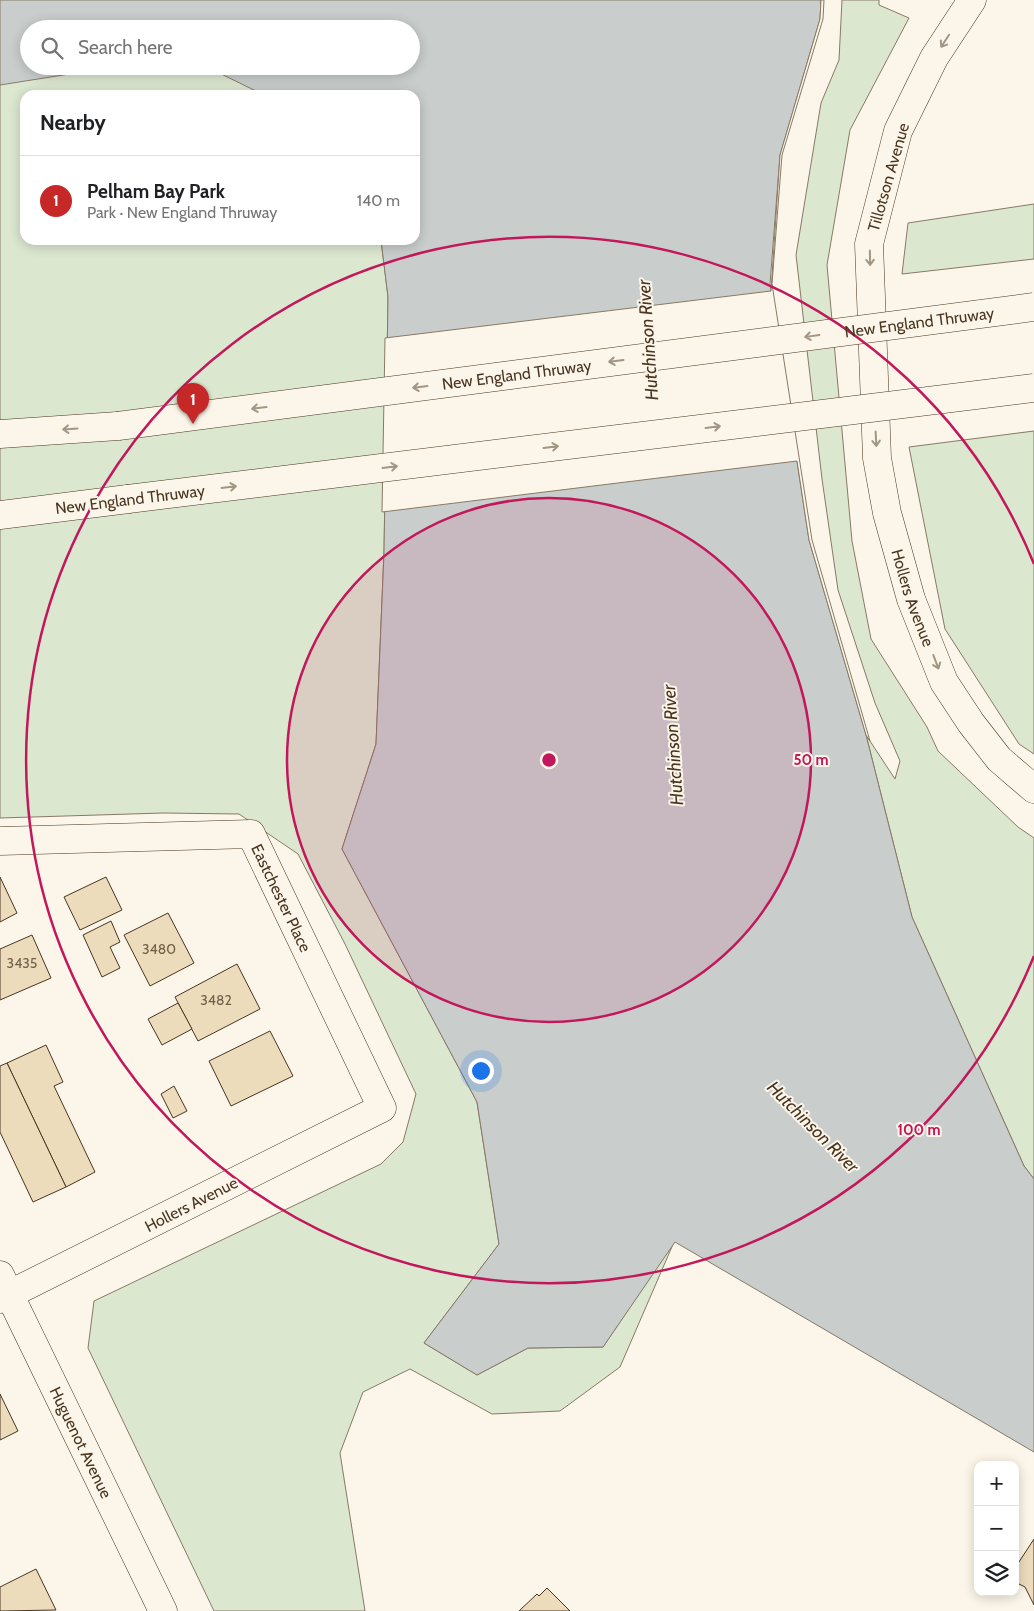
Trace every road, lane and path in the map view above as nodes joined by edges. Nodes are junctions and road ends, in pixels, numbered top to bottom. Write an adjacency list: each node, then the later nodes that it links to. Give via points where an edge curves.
1 (972, 0): 3 (main road, Tillotson Avenue, one-way to 3, via 934,58 898,132 869,244)
2 (1034, 306): 5 (main road, New England Thruway, one-way to 5, bridge, via 118,426)
3 (872, 372): 7 (main road, Hollers Avenue, one-way to 7, via 877,458 887,513 919,618 944,682 965,715 999,759)
4 (1034, 388): 6 (main road, New England Thruway, one-way to 4, bridge)
5 (0, 434)
6 (0, 515)
7 (1034, 789)
8 (0, 841): 9 (main road, Eastchester Place, via 251,834)
9 (382, 1108): 10 (main road, Hollers Avenue)
10 (3, 1290): 11 (main road, Huguenot Avenue)
11 (163, 1611)

